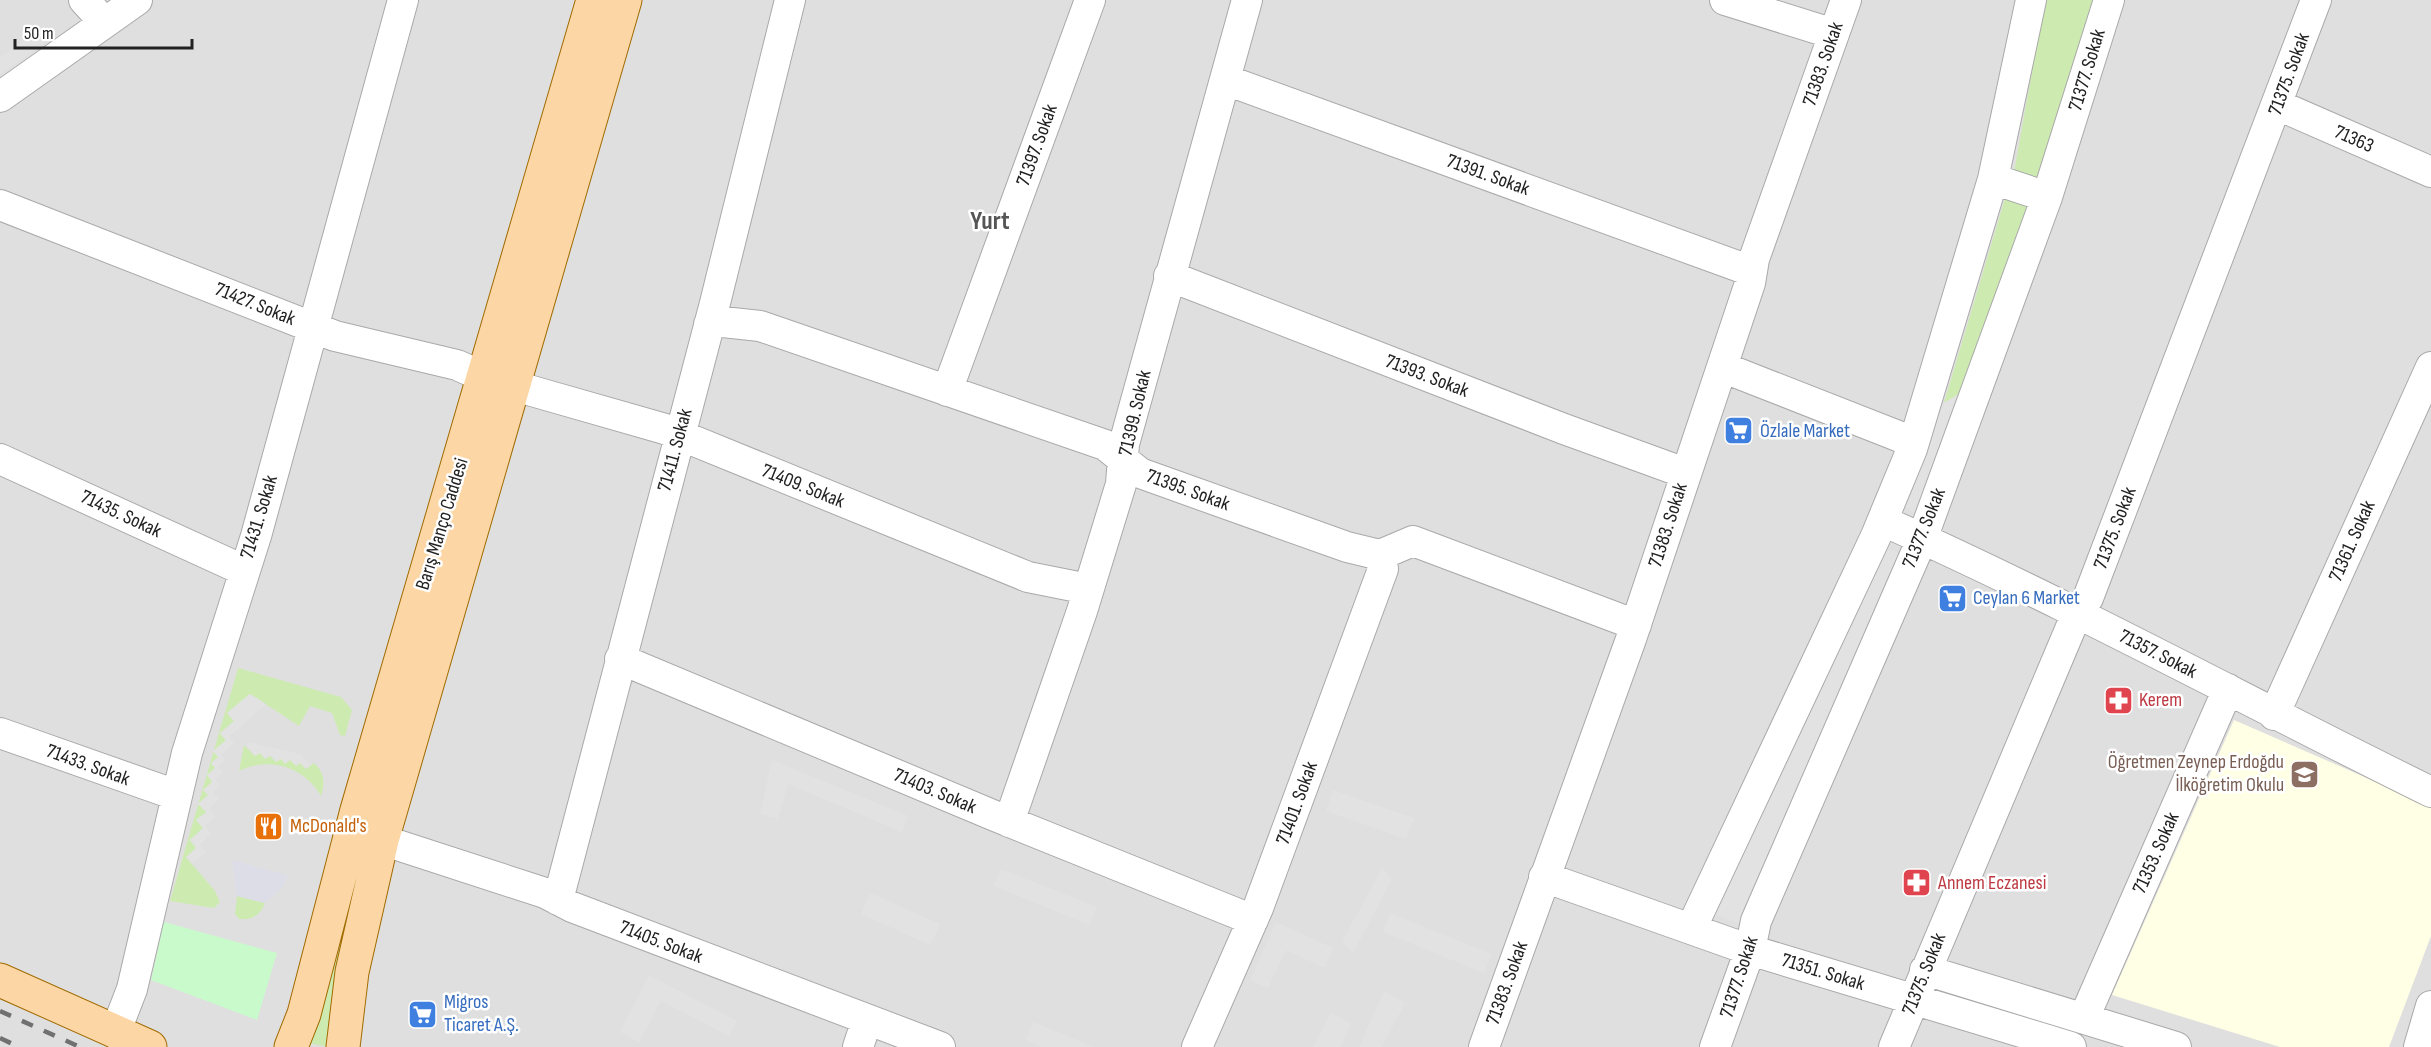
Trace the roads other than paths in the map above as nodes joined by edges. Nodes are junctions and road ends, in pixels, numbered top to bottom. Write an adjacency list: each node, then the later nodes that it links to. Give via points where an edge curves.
1 (84, 0): 14 (street)
2 (137, 0): 14 (street)
3 (403, 0): 26 (street, 71431. Sokak)
4 (593, 0): 29 (main road, Barış Manço Caddesi)
5 (625, 0): 30 (main road, Barış Manço Caddesi)
6 (790, 0): 25 (street, 71411. Sokak)
7 (1090, 0): 31 (street, 71397. Sokak)
8 (1247, 0): 16 (street, 71399. Sokak)
9 (1725, 0): 15 (street)
10 (1846, 0): 15 (street, 71383. Sokak)
11 (2031, 0): 20 (street, 71377. Sokak)
12 (2109, 0): 21 (street, 71377. Sokak)
13 (2316, 0): 18 (street, 71375. Sokak)
14 (104, 22): 17 (street)
15 (1834, 34): 23 (street, 71383. Sokak)
16 (1226, 80): 23 (street, 71391. Sokak); 24 (street, 71399. Sokak)
17 (0, 97)
18 (2278, 105): 19 (street, 71363); 42 (street, 71375. Sokak, via 2088,598)
19 (2431, 172)
20 (1993, 178): 21 (street); 33 (street, 71377. Sokak)
21 (2047, 197): 38 (street, 71377. Sokak)
22 (0, 205): 26 (street, 71427. Sokak)
23 (1751, 271): 27 (street, 71383. Sokak)
24 (1169, 276): 35 (street, 71399. Sokak); 36 (street, 71393. Sokak)
25 (709, 324): 31 (street, 71395. Sokak, via 760,326); 32 (street, 71411. Sokak)
26 (313, 328): 29 (street, 71427. Sokak, via 457,364); 40 (street, 71431. Sokak, via 256,536)
27 (1722, 367): 33 (street, via 1903,438); 36 (street, 71383. Sokak)
28 (2431, 367): 46 (street, 71361. Sokak)
29 (484, 377): 30 (street, 71427. Sokak); 65 (main road, Barış Manço Caddesi, via 357,810 304,1014)
30 (515, 386): 32 (street, 71409. Sokak); 51 (main road, Barış Manço Caddesi)
31 (947, 391): 35 (street, 71395. Sokak, via 1105,445)
32 (680, 435): 41 (street, 71409. Sokak, via 1028,578); 44 (street, 71411. Sokak)
33 (1912, 449): 37 (street, 71377. Sokak)
34 (0, 459): 40 (street, 71435. Sokak)
35 (1123, 459): 39 (street, 71395. Sokak, via 1140,473 1347,547); 41 (street, 71399. Sokak, via 1121,484)
36 (1685, 473): 43 (street, 71383. Sokak)
37 (1883, 521): 38 (street, 71357. Sokak); 55 (street, 71377. Sokak)
38 (1922, 539): 42 (street, 71357. Sokak); 56 (street, 71377. Sokak, via 1756,921)
39 (1380, 555): 43 (street, via 1413,542); 54 (street, 71401. Sokak, via 1383,569)
40 (243, 570): 49 (street, 71431. Sokak)
41 (1088, 589): 50 (street, 71399. Sokak)
42 (2077, 613): 45 (street, 71357. Sokak); 57 (street, 71375. Sokak)
43 (1636, 625): 52 (street, 71383. Sokak)
44 (620, 659): 50 (street, 71403. Sokak); 53 (street, 71411. Sokak)
45 (2228, 689): 46 (street, 71357. Sokak); 61 (street, 71353. Sokak)
46 (2274, 715): 48 (street, 71357. Sokak)
47 (0, 733): 49 (street, 71433. Sokak)
48 (2431, 792)
49 (176, 795): 62 (street, 71431. Sokak, via 132,989)
50 (1009, 822): 54 (street, 71403. Sokak)
51 (382, 840): 53 (street, 71405. Sokak, via 545,892); 66 (main road, Barış Manço Caddesi, via 352,972)
52 (1545, 877): 55 (street, 71351. Sokak); 69 (street, 71383. Sokak)
53 (558, 900): 63 (street, 71405. Sokak)
54 (1253, 920): 68 (street, 71401. Sokak)
55 (1691, 929): 56 (street, 71351. Sokak)
56 (1750, 950): 59 (street, 71351. Sokak); 70 (street, 71377. Sokak)
57 (1925, 970): 59 (street, 71375. Sokak); 61 (street)
58 (0, 980): 62 (main road)
59 (1913, 998): 71 (street, 71375. Sokak); 72 (street, 71351. Sokak)
60 (2431, 1006): 74 (street)
61 (2084, 1018): 73 (street)
62 (115, 1033): 64 (main road)
63 (862, 1034): 67 (street, 71405. Sokak)
64 (150, 1047)
65 (291, 1047)
66 (342, 1047)
67 (940, 1047)
68 (1197, 1047)
69 (1484, 1047)
70 (1715, 1047)
71 (1894, 1047)
72 (2071, 1047)
73 (2176, 1047)
74 (2419, 1047)

